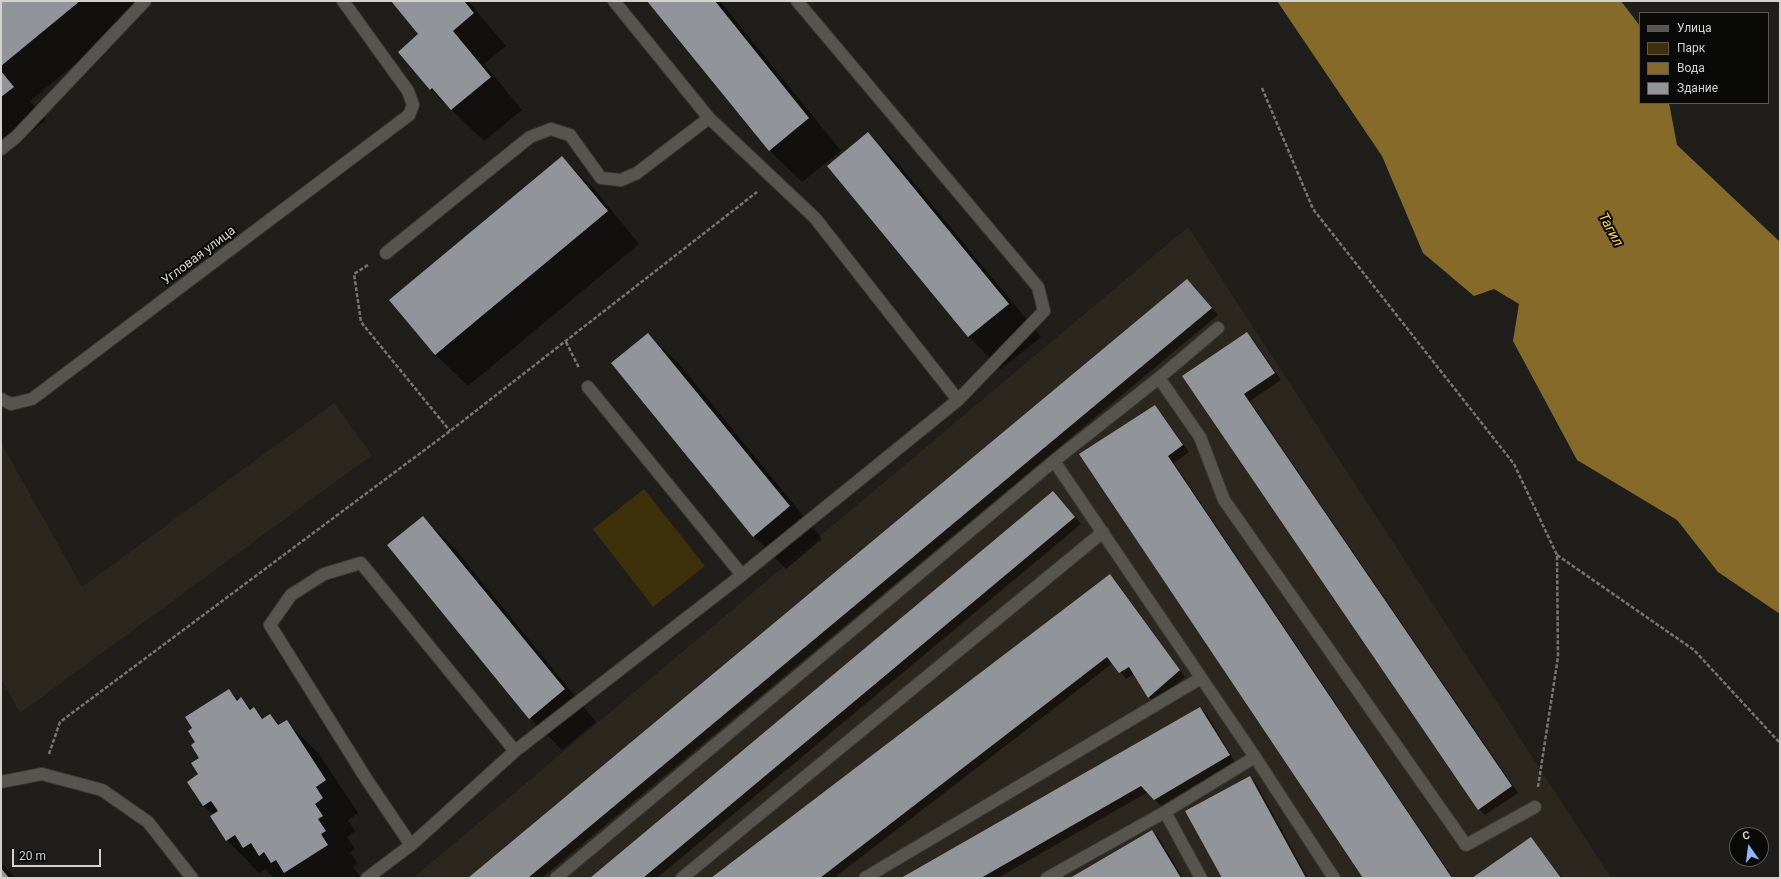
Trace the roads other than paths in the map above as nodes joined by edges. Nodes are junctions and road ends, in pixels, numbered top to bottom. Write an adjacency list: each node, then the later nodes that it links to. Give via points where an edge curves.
1 (145, 1): 6 (street)
2 (343, 1): 11 (street, Угловая улица, via 408,91 413,105 410,115 32,400 11,404)
3 (614, 1): 5 (street)
4 (797, 1): 12 (street, via 1038,287 1044,311)
5 (709, 118): 7 (street, via 637,173 621,180 602,178 570,136 551,129 530,137); 12 (street, via 814,218)
6 (1, 150)
7 (386, 253)
8 (1218, 328): 9 (street)
9 (1160, 378): 13 (street); 20 (street, via 1200,438 1224,500 1466,845)
10 (588, 387): 15 (street)
11 (1, 399)
12 (958, 400): 15 (street)
13 (1054, 461): 14 (street); 25 (street)
14 (1103, 532): 16 (street); 26 (street)
15 (742, 575): 17 (street)
16 (1201, 678): 18 (street); 27 (street)
17 (515, 751): 22 (street); 22 (street, via 361,563 324,574 291,595 270,625)
18 (1255, 757): 21 (street); 30 (street)
19 (1, 782): 23 (street, via 42,774 102,790 148,822)
20 (1535, 807)
21 (1165, 812): 28 (street); 29 (street)
22 (411, 845): 24 (street)
23 (192, 878)
24 (367, 878)
25 (556, 878)
26 (682, 878)
27 (865, 878)
28 (1047, 878)
29 (1202, 878)
30 (1334, 878)

